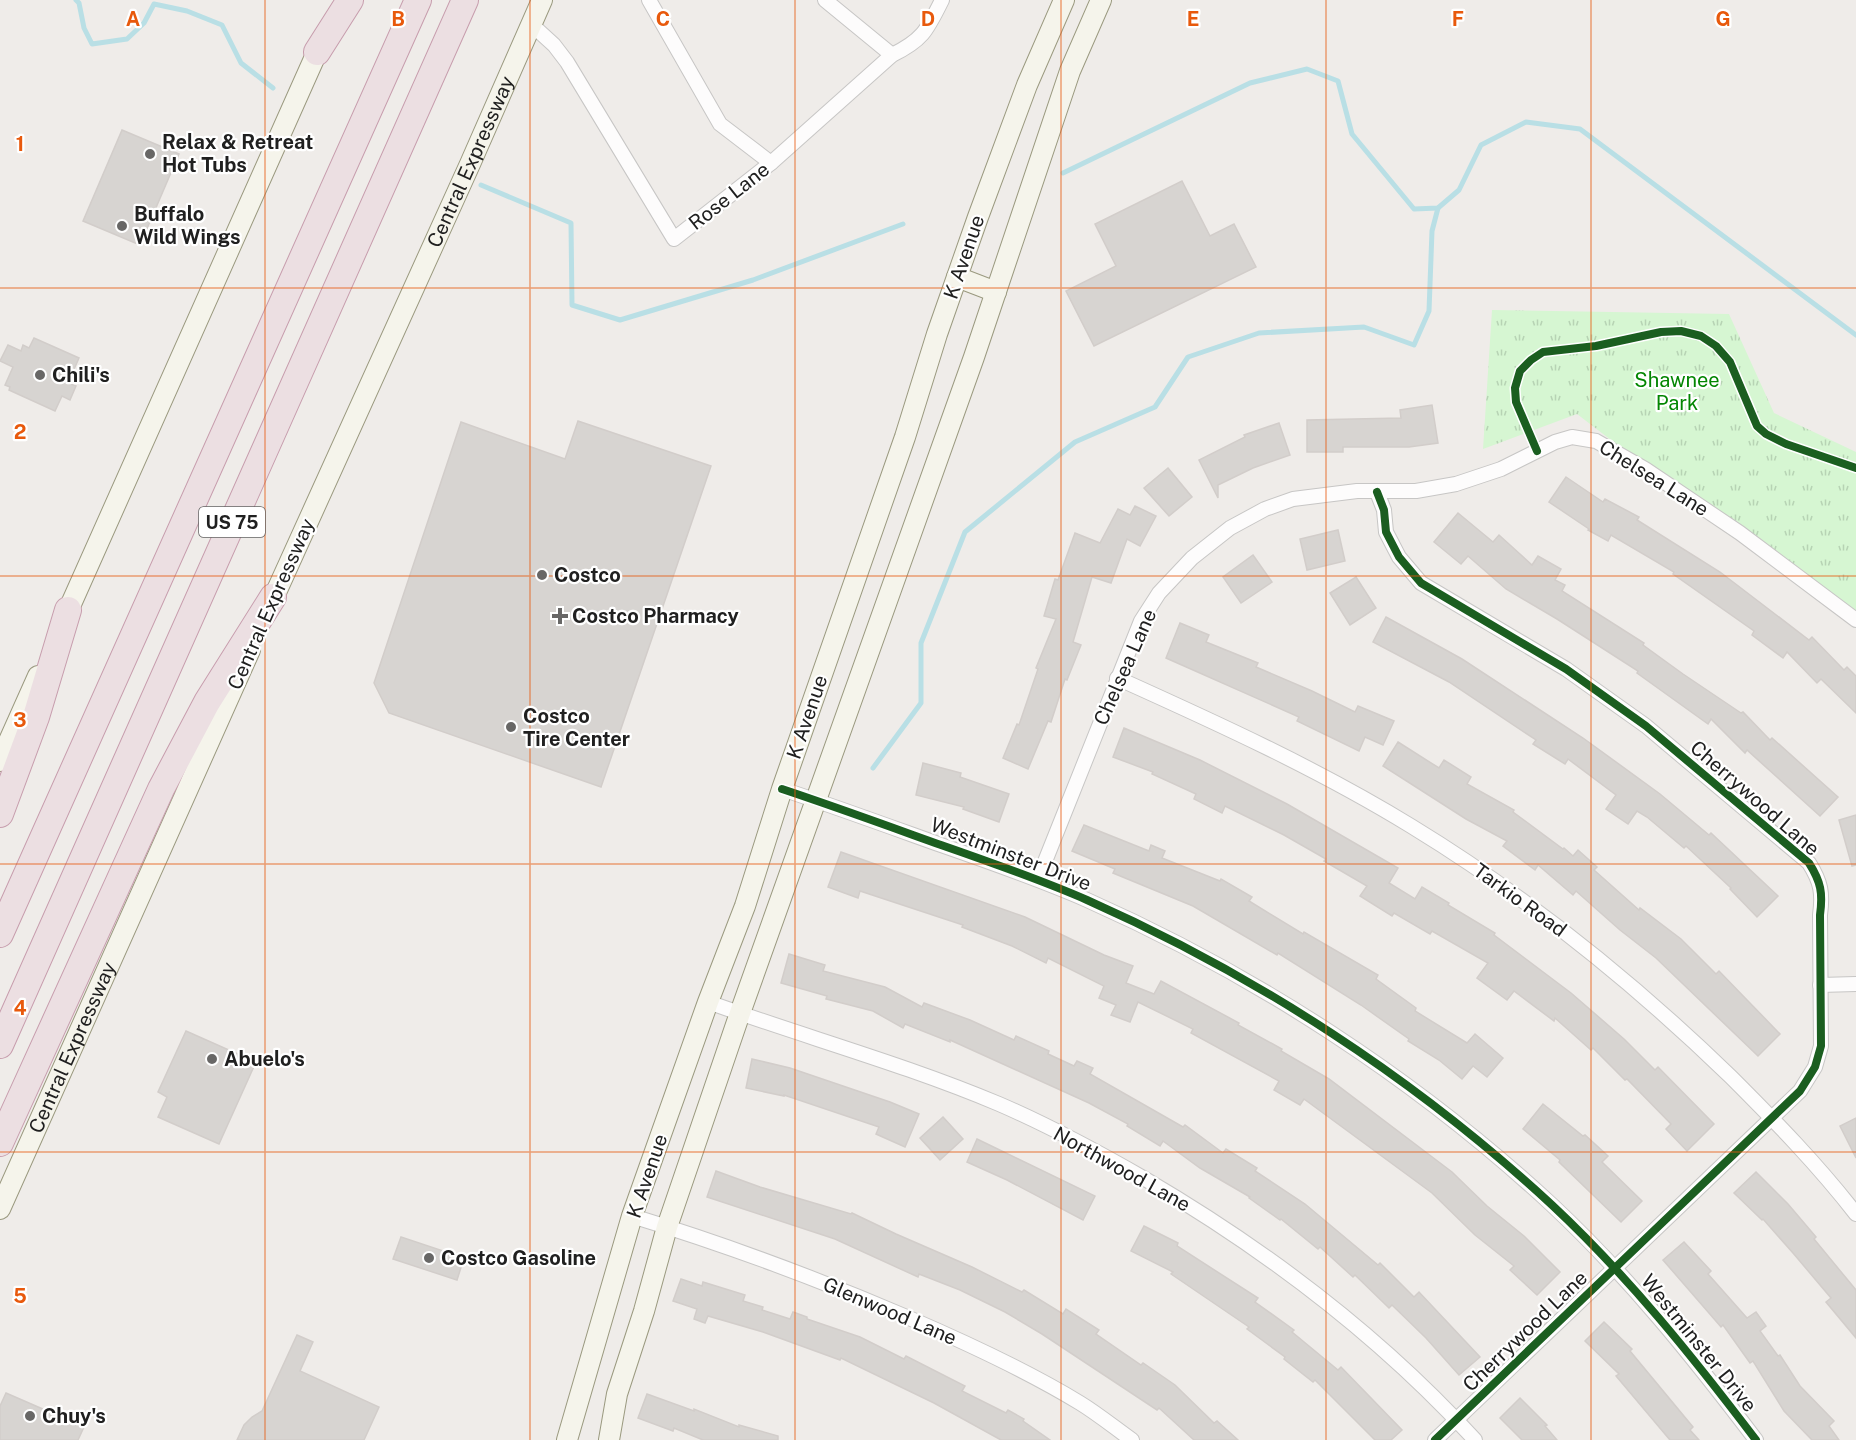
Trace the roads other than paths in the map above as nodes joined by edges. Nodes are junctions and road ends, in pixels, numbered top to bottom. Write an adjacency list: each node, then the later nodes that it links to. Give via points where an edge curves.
1 (341, 0): 12 (main road)
2 (350, 0): 12 (highway)
3 (418, 0): 27 (highway, US 75)
4 (465, 0): 32 (highway, US 75)
5 (542, 0): 11 (main road, Central Expressway)
6 (649, 0): 14 (street, via 720,124)
7 (825, 0): 13 (street)
8 (942, 0): 13 (street, Rose Lane, via 914,44)
9 (1064, 0): 15 (main road, K Avenue, via 1027,85)
10 (1101, 0): 16 (main road, K Avenue, via 1070,71)
11 (531, 24): 14 (street, Rose Lane, via 567,63 674,240); 18 (main road, Central Expressway)
12 (317, 52): 19 (main road)
13 (892, 55): 14 (street, Rose Lane)
14 (771, 163)
15 (957, 278): 16 (main road); 23 (main road, K Avenue)
16 (996, 292): 24 (main road, K Avenue)
17 (1377, 492): 20 (street, Chelsea Lane, via 1456,484 1501,469 1555,442 1572,437 1596,441 1740,533); 21 (street, Chelsea Lane, via 1293,499 1230,528 1192,558 1159,594 1141,621); 29 (street, Cherrywood Lane, via 1386,532 1421,583 1566,669 1646,726 1809,862 1819,879 1822,897)
18 (273, 597): 34 (highway, via 207,702 161,789); 35 (main road, Central Expressway)
19 (68, 610): 22 (main road); 25 (highway, via 36,717)
20 (1856, 620)
21 (1117, 678): 26 (street, Chelsea Lane); 33 (street, Tarkio Road, via 1321,776 1410,825 1487,875 1587,948 1680,1028)
22 (0, 761)
23 (782, 789): 24 (street, Westminster Drive); 30 (main road, K Avenue, via 745,906)
24 (817, 801): 26 (street, Westminster Drive); 31 (main road, K Avenue)
25 (0, 814)
26 (1038, 879): 39 (street, Westminster Drive, via 1200,956 1306,1016 1383,1068 1552,1205)
27 (0, 934)
28 (1856, 984): 29 (street)
29 (1820, 986): 33 (street, Cherrywood Lane, via 1821,1046 1815,1067 1800,1091)
30 (708, 1002): 31 (street, Northwood Lane); 37 (main road, K Avenue)
31 (740, 1013): 38 (main road, K Avenue); 40 (street, Northwood Lane, via 867,1054 989,1100 1095,1150 1197,1209 1292,1275 1374,1342)
32 (0, 1045)
33 (1772, 1118): 36 (street, Tarkio Road); 39 (street, Cherrywood Lane)
34 (0, 1143)
35 (0, 1209)
36 (1856, 1214)
37 (632, 1216): 38 (street, Glenwood Lane); 41 (main road, K Avenue)
38 (667, 1227): 42 (main road, K Avenue, via 617,1394); 43 (street, Glenwood Lane, via 763,1259 944,1333 1081,1404)
39 (1615, 1269): 40 (street, Cherrywood Lane); 46 (street, Westminster Drive, via 1685,1347)
40 (1456, 1420): 44 (street, Cherrywood Lane); 45 (street, Northwood Lane)
41 (567, 1440)
42 (609, 1440)
43 (1132, 1440)
44 (1435, 1440)
45 (1475, 1440)
46 (1756, 1440)

